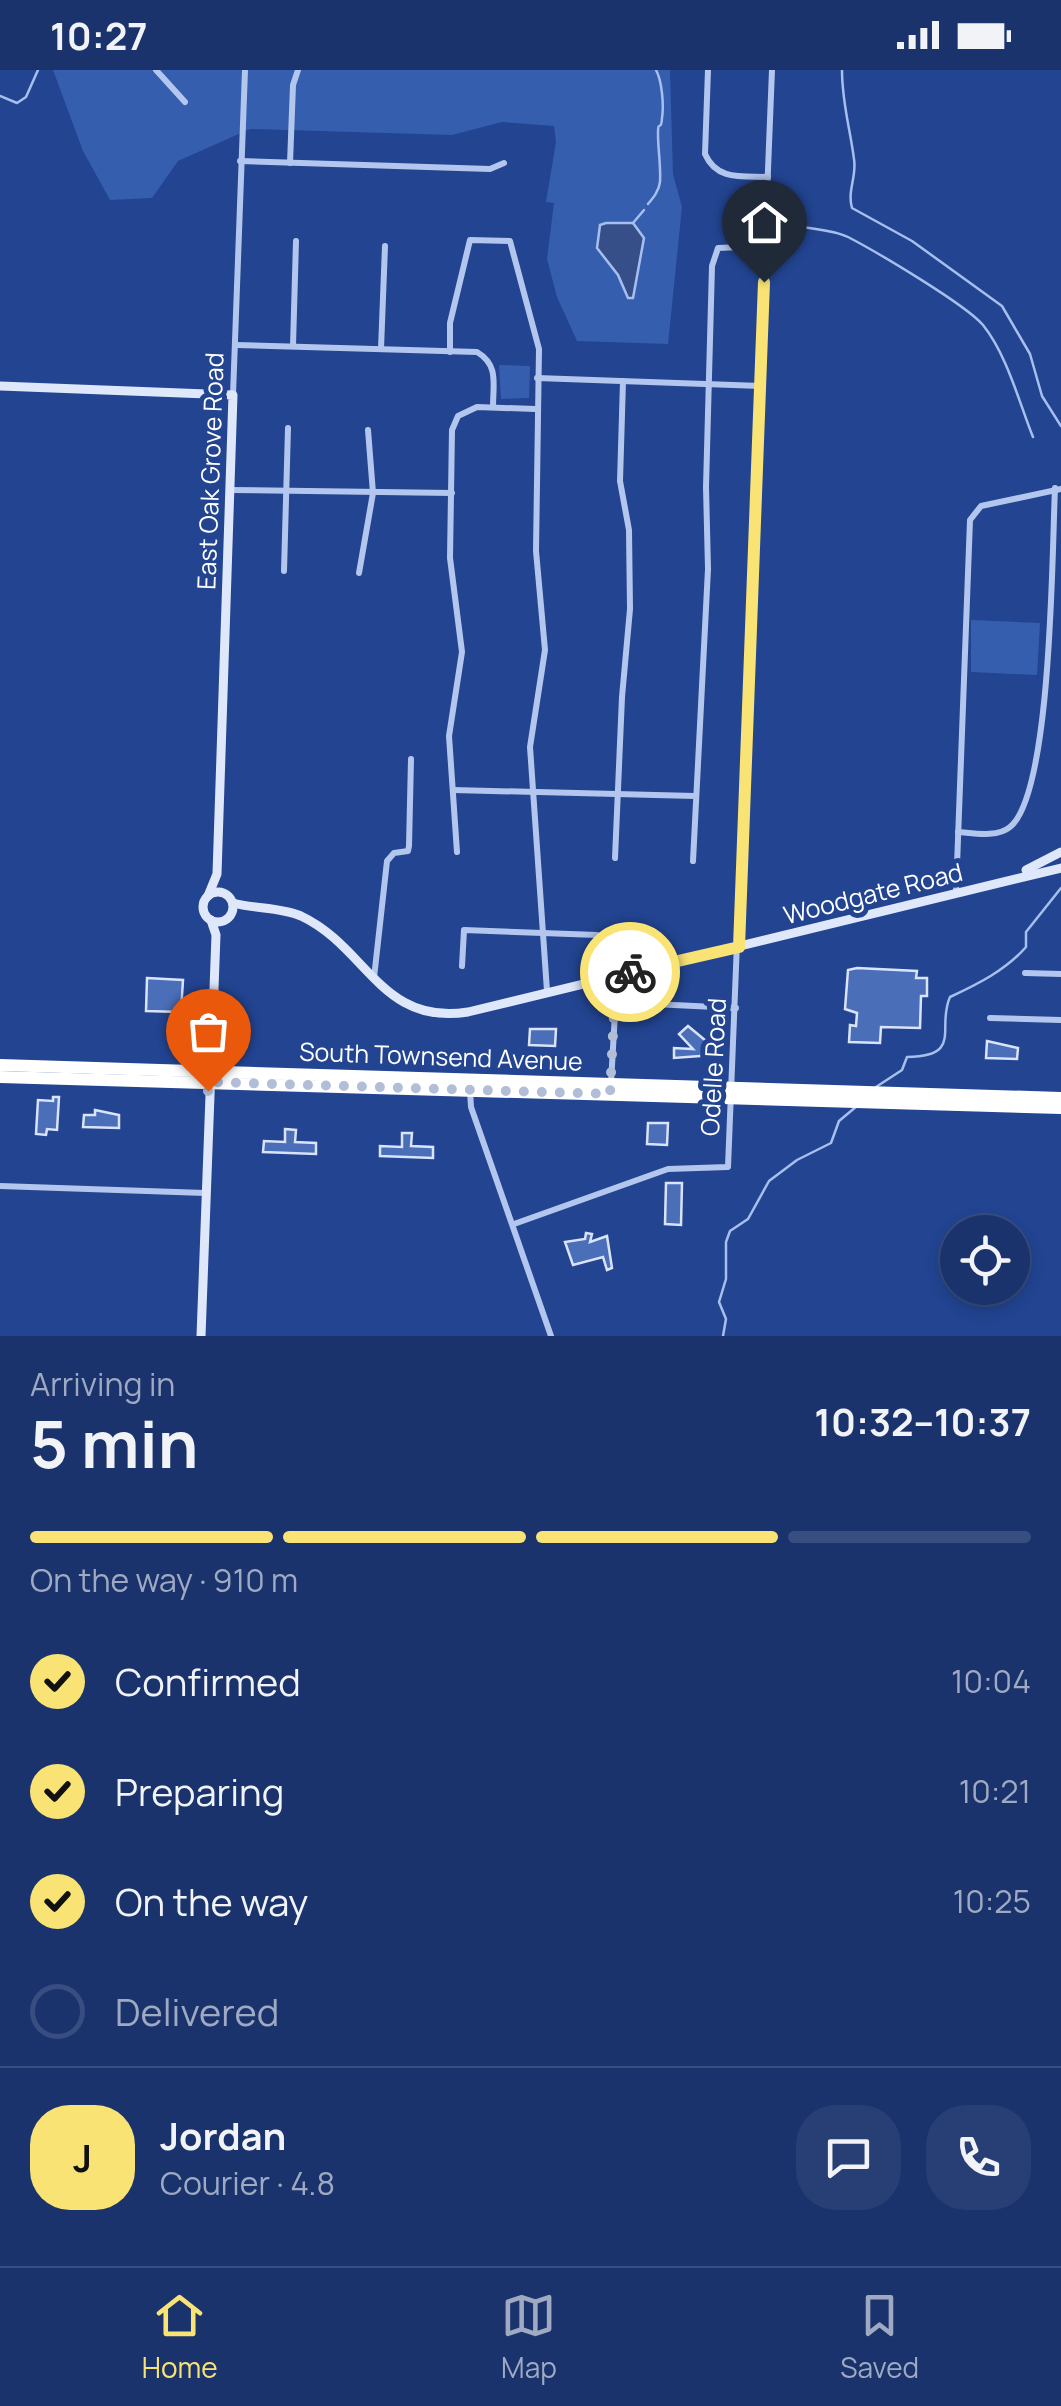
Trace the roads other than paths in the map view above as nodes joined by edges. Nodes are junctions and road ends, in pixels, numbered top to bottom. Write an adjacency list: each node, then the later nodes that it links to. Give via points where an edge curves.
1 (156, 70): 7 (street)
2 (173, 70): 7 (street)
3 (245, 70): 9 (street, East Oak Grove Road)
4 (298, 70): 10 (street)
5 (708, 70): 12 (street, via 708,162 730,176)
6 (772, 70): 12 (street, Odelle Road)
7 (164, 78): 8 (street)
8 (185, 102)
9 (240, 162): 10 (street); 16 (street, East Oak Grove Road)
10 (290, 163): 11 (street, via 490,169)
11 (504, 163)
12 (768, 177): 15 (street, Odelle Road)
13 (296, 241): 17 (street)
14 (385, 246): 18 (street)
15 (766, 246): 22 (street, via 718,248); 24 (street, Odelle Road)
16 (235, 345): 17 (street); 25 (street, East Oak Grove Road)
17 (293, 346): 18 (street)
18 (381, 349): 19 (street)
19 (450, 352): 20 (street, via 450,323 470,240 510,241 539,349); 26 (street, via 489,359)
20 (537, 378): 21 (street); 27 (street)
21 (622, 381): 22 (street); 40 (street, via 620,481 630,592)
22 (708, 383): 24 (street); 41 (street, via 708,569)
23 (0, 386): 25 (street)
24 (762, 386): 60 (street, Odelle Road)
25 (233, 395): 31 (street, East Oak Grove Road)
26 (493, 407): 27 (street); 33 (street, via 458,416)
27 (535, 409): 39 (street, via 545,650 530,747)
28 (288, 428): 32 (street)
29 (368, 430): 34 (street)
30 (1058, 489): 42 (street, via 1032,788 1014,825 1002,833); 42 (street, via 981,506 970,520)
31 (230, 490): 32 (street); 48 (street, East Oak Grove Road)
32 (288, 491): 34 (street); 35 (street)
33 (452, 493): 34 (street); 38 (street, via 450,558 462,652 449,736)
34 (372, 494): 36 (street)
35 (284, 572)
36 (359, 574)
37 (411, 760): 64 (street, via 408,851 387,861)
38 (453, 790): 39 (street); 43 (street)
39 (532, 793): 40 (street); 57 (street)
40 (618, 796): 41 (street); 45 (street)
41 (695, 796): 46 (street)
42 (958, 832): 51 (street)
43 (457, 852)
44 (1061, 852): 49 (street, Woodgate Road)
45 (615, 858)
46 (693, 860)
47 (1061, 868): 49 (street, Woodgate Road)
48 (217, 874): 50 (street, East Oak Grove Road); 52 (street, East Oak Grove Road)
49 (996, 884): 51 (street, Woodgate Road)
50 (222, 890): 52 (street); 53 (street); 54 (street, Woodgate Road)
51 (956, 892): 60 (street, Woodgate Road)
52 (208, 896): 55 (street, via 204,912)
53 (232, 908): 54 (street, Woodgate Road); 56 (street)
54 (260, 908): 64 (street, Woodgate Road, via 302,916)
55 (211, 920): 56 (street); 58 (street)
56 (224, 921): 58 (street)
57 (540, 932): 59 (street); 61 (street, via 464,930); 66 (street)
58 (216, 936): 73 (street)
59 (597, 936)
60 (739, 947): 65 (street, Woodgate Road); 67 (street, Odelle Road)
61 (462, 966)
62 (1025, 973): 63 (street)
63 (1061, 974)
64 (374, 978): 66 (street, Woodgate Road, via 398,1001 429,1014 468,1012)
65 (605, 979): 66 (street, Woodgate Road); 68 (street)
66 (547, 991)
67 (736, 1008): 68 (street, via 652,1004); 76 (street, Odelle Road)
68 (614, 1013): 75 (street)
69 (990, 1018): 70 (street)
70 (1061, 1020)
71 (0, 1065): 73 (highway, South Townsend Avenue)
72 (0, 1077): 73 (highway, South Townsend Avenue)
73 (209, 1077): 74 (highway, South Townsend Avenue); 81 (street)
74 (470, 1085): 75 (highway, South Townsend Avenue); 82 (street, via 471,1107)
75 (610, 1089): 76 (highway, South Townsend Avenue)
76 (732, 1093): 77 (highway, South Townsend Avenue); 82 (street, Odelle Road, via 728,1167 668,1168)
77 (886, 1097): 78 (highway, South Townsend Avenue); 79 (highway, South Townsend Avenue)
78 (1061, 1098)
79 (1061, 1108)
80 (0, 1186): 81 (street)
81 (205, 1193): 83 (street)
82 (514, 1224): 84 (street)
83 (201, 1336)
84 (551, 1336)

